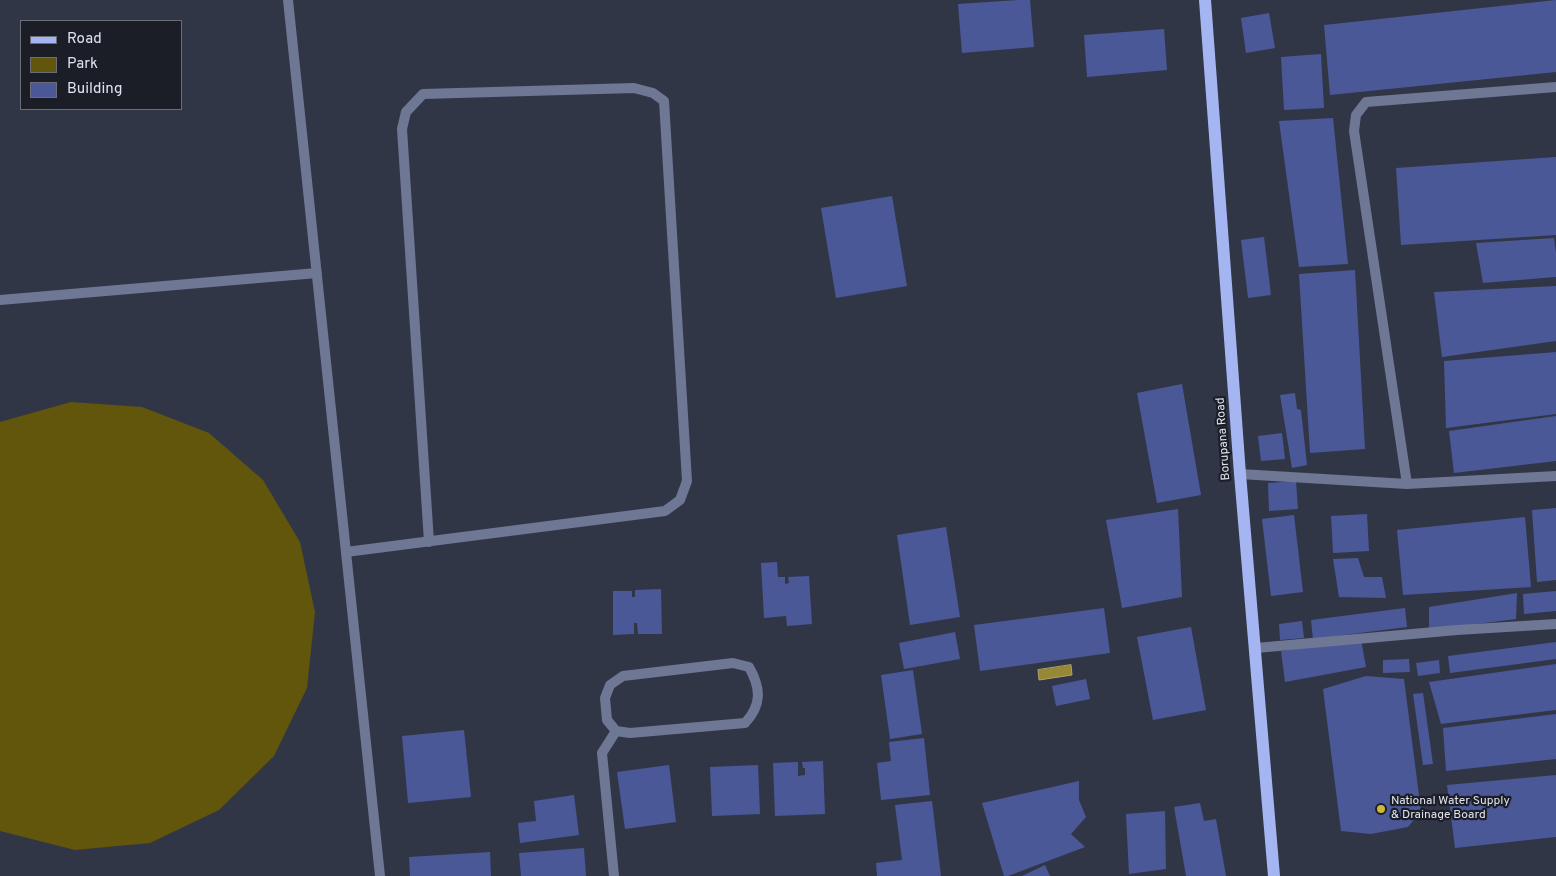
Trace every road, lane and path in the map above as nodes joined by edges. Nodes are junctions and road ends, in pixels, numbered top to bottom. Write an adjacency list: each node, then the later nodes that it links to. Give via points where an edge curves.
1 (288, 0): 4 (street)
2 (1204, 0): 6 (main road, Borupana Road)
3 (1556, 87): 8 (street, via 1366,102 1356,115 1354,130)
4 (317, 273): 5 (street); 10 (street)
5 (0, 300)
6 (1240, 474): 8 (street); 12 (main road, Borupana Road)
7 (1556, 476): 8 (street)
8 (1407, 484)
9 (429, 542): 9 (street, via 665,511 680,500 687,480 664,101 653,93 634,88 423,94 406,112 402,129); 10 (street)
10 (346, 552): 14 (street)
11 (1556, 624): 12 (street)
12 (1256, 648): 16 (main road, Borupana Road)
13 (616, 731): 13 (street, via 607,720 605,698 610,684 623,676 733,663 749,666 757,680 755,712 745,723 630,733); 15 (street, via 602,752)
14 (380, 876)
15 (614, 876)
16 (1274, 876)

